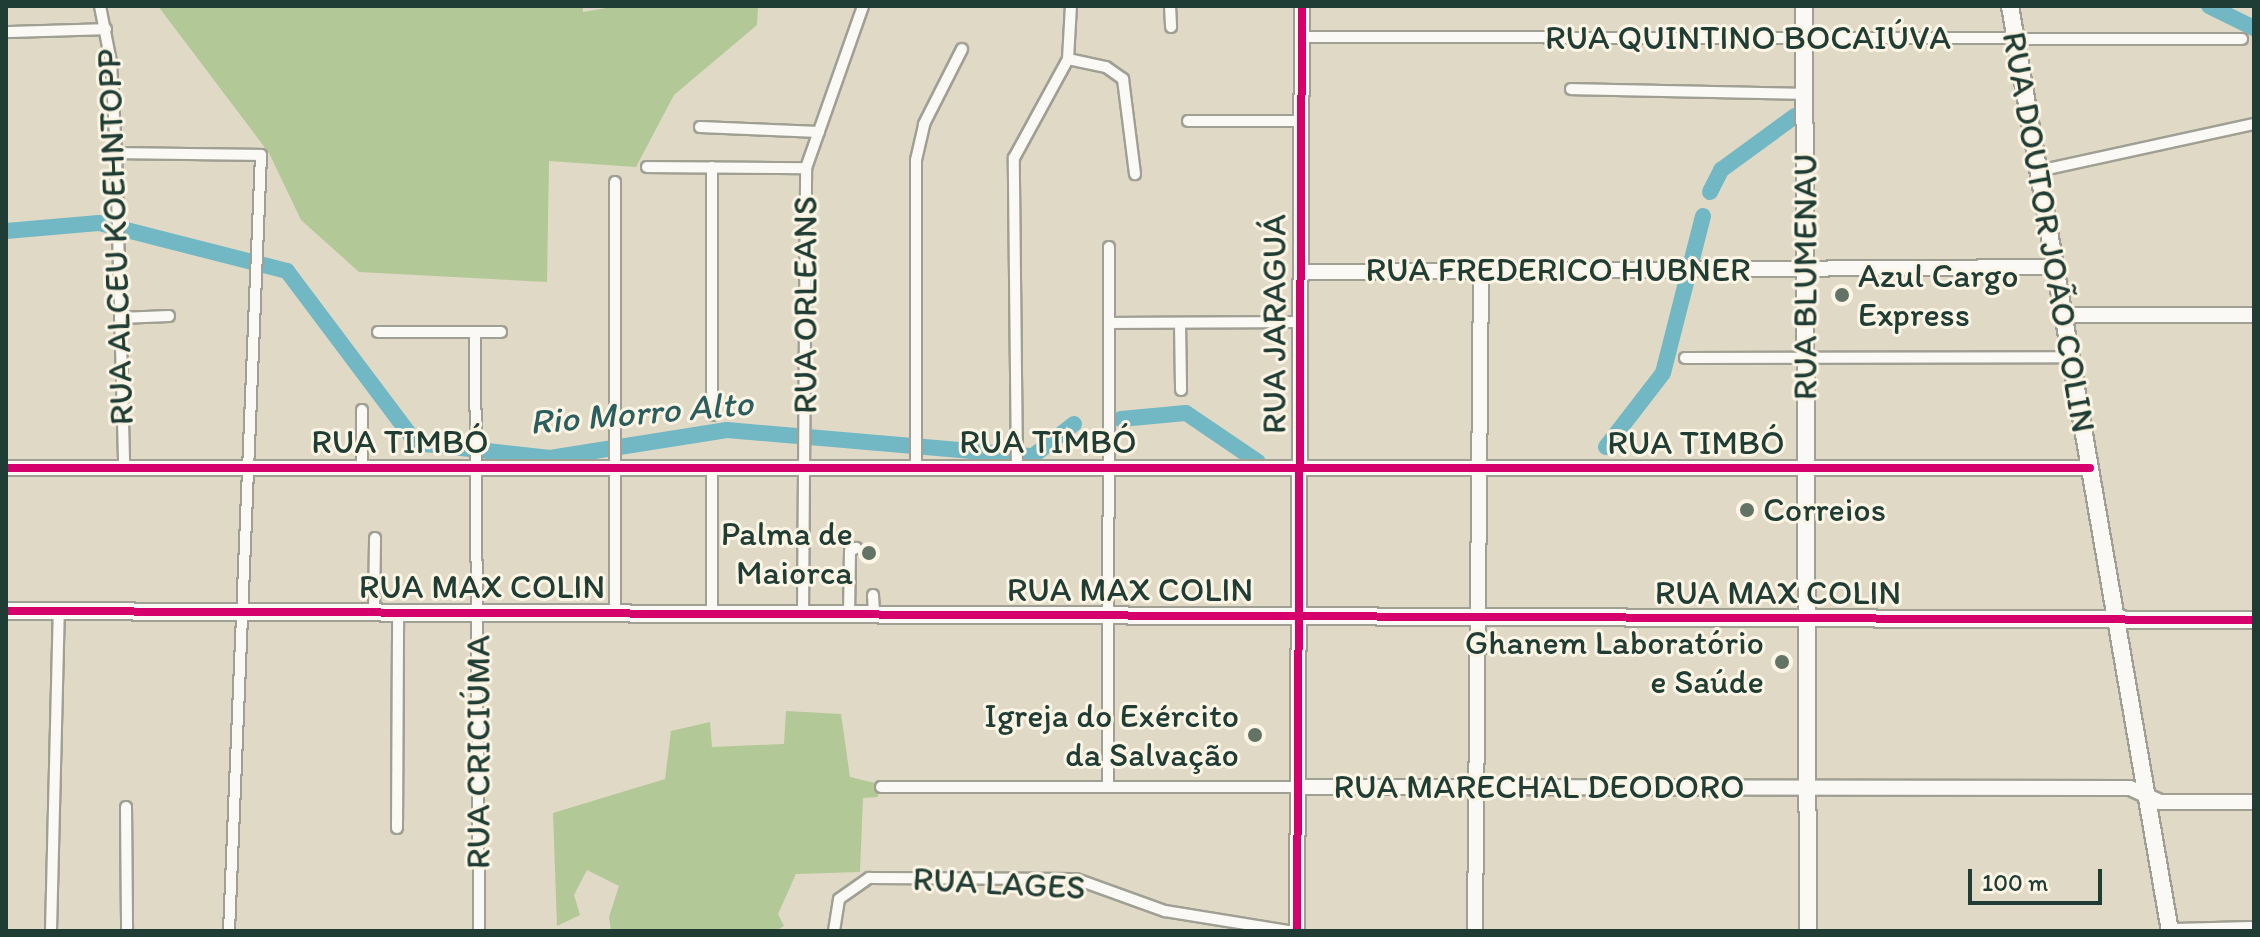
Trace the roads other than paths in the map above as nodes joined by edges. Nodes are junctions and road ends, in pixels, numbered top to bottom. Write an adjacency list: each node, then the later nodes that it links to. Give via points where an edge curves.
1 (100, 6): 9 (street, RUA ALCEU KOEHNTOPP)
2 (863, 6): 23 (street, RUA ORLEANS)
3 (1071, 6): 16 (street)
4 (1170, 6): 8 (street)
5 (1302, 6): 11 (main road, RUA JARAGUÁ)
6 (1804, 6): 12 (main road, RUA BLUMENAU)
7 (2010, 6): 13 (main road, RUA DOUTOR JOÃO COLIN)
8 (1171, 27)
9 (106, 29): 10 (street); 24 (street, RUA ALCEU KOEHNTOPP)
10 (6, 32)
11 (1302, 37): 12 (street, RUA QUINTINO BOCAIÚVA); 20 (main road, RUA JARAGUÁ)
12 (1804, 38): 13 (street, RUA QUINTINO BOCAIÚVA); 18 (main road, RUA BLUMENAU)
13 (2015, 38): 14 (street, RUA QUINTINO BOCAIÚVA); 28 (main road, RUA DOUTOR JOÃO COLIN)
14 (2242, 39)
15 (962, 49): 52 (street, via 924,124 916,160)
16 (1068, 59): 29 (street, via 1106,67 1123,79); 55 (street, via 1014,158)
17 (1571, 89): 18 (street)
18 (1805, 94): 33 (main road, RUA BLUMENAU)
19 (1188, 121): 20 (street)
20 (1301, 121): 35 (main road, RUA JARAGUÁ)
21 (2254, 124): 28 (street)
22 (700, 127): 23 (street)
23 (819, 132): 27 (street, RUA ORLEANS)
24 (116, 153): 39 (street, RUA ALCEU KOEHNTOPP); 58 (street, via 261,155)
25 (647, 167): 26 (street)
26 (712, 167): 27 (street); 51 (street)
27 (806, 168): 61 (street, RUA ORLEANS)
28 (2038, 171): 32 (main road, RUA DOUTOR JOÃO COLIN)
29 (1135, 174)
30 (615, 182): 54 (street)
31 (1109, 247): 41 (street)
32 (2055, 267): 33 (main road, RUA FREDERICO HUBNER); 36 (main road, RUA DOUTOR JOÃO COLIN)
33 (1805, 268): 34 (main road, RUA FREDERICO HUBNER); 46 (main road, RUA BLUMENAU)
34 (1481, 270): 35 (main road, RUA FREDERICO HUBNER); 65 (main road)
35 (1301, 272): 40 (main road, RUA JARAGUÁ)
36 (2064, 315): 37 (main road); 47 (main road, RUA DOUTOR JOÃO COLIN)
37 (2254, 315)
38 (169, 316): 39 (street)
39 (120, 318): 57 (street, RUA ALCEU KOEHNTOPP)
40 (1300, 322): 42 (street); 64 (main road, RUA JARAGUÁ)
41 (1109, 323): 42 (street); 62 (street)
42 (1180, 323): 49 (street)
43 (378, 332): 44 (street)
44 (475, 332): 45 (street); 53 (street, RUA CRICIÚMA)
45 (501, 332)
46 (1806, 357): 47 (street); 48 (street); 66 (main road, RUA BLUMENAU)
47 (2071, 357): 63 (main road, RUA DOUTOR JOÃO COLIN)
48 (1685, 358)
49 (1181, 390)
50 (362, 410): 59 (street)
51 (712, 415)
52 (916, 462): 55 (main road, RUA TIMBÓ); 61 (main road, RUA TIMBÓ)
53 (476, 463): 54 (main road, RUA TIMBÓ); 59 (main road, RUA TIMBÓ); 75 (street, RUA CRICIÚMA)
54 (615, 464): 60 (main road, RUA TIMBÓ); 76 (street)
55 (1017, 465): 62 (main road, RUA TIMBÓ)
56 (6, 468): 57 (main road, RUA TIMBÓ)
57 (124, 468): 58 (main road, RUA TIMBÓ)
58 (248, 468): 59 (main road, RUA TIMBÓ); 72 (street)
59 (362, 468)
60 (712, 468): 61 (main road, RUA TIMBÓ); 77 (street)
61 (804, 468): 78 (street, RUA ORLEANS)
62 (1109, 468): 64 (main road, RUA TIMBÓ); 81 (street)
63 (2090, 468): 66 (main road, RUA TIMBÓ); 85 (main road, RUA DOUTOR JOÃO COLIN)
64 (1299, 469): 65 (main road, RUA TIMBÓ); 82 (main road, RUA JARAGUÁ)
65 (1479, 469): 66 (main road, RUA TIMBÓ); 83 (main road)
66 (1806, 469): 84 (main road, RUA BLUMENAU)
67 (375, 538): 73 (street)
68 (856, 548): 79 (street, via 850,551)
69 (873, 595): 80 (street)
70 (6, 611): 71 (main road, RUA MAX COLIN)
71 (59, 612): 72 (main road, RUA MAX COLIN); 97 (street)
72 (242, 612): 73 (main road, RUA MAX COLIN); 99 (street)
73 (374, 613): 74 (main road, RUA MAX COLIN)
74 (398, 613): 75 (main road, RUA MAX COLIN); 95 (street)
75 (477, 613): 76 (main road, RUA MAX COLIN); 100 (street, RUA CRICIÚMA)
76 (615, 614): 77 (main road, RUA MAX COLIN)
77 (712, 614): 78 (main road, RUA MAX COLIN)
78 (803, 615): 79 (main road, RUA MAX COLIN)
79 (849, 615): 80 (main road, RUA MAX COLIN)
80 (874, 615): 81 (main road, RUA MAX COLIN)
81 (1108, 616): 82 (main road, RUA MAX COLIN); 88 (street)
82 (1299, 617): 83 (main road, RUA MAX COLIN); 89 (main road, RUA JARAGUÁ)
83 (1478, 617): 84 (main road, RUA MAX COLIN); 90 (main road)
84 (1806, 619): 85 (main road, RUA MAX COLIN); 91 (main road, RUA BLUMENAU)
85 (2116, 619): 86 (main road, RUA MAX COLIN); 92 (main road, RUA DOUTOR JOÃO COLIN)
86 (2254, 620)
87 (881, 787): 88 (street, RUA MARECHAL DEODORO)
88 (1108, 787): 89 (street, RUA MARECHAL DEODORO)
89 (1298, 787): 90 (main road, RUA MARECHAL DEODORO); 103 (main road, RUA JARAGUÁ)
90 (1476, 787): 91 (main road, RUA MARECHAL DEODORO); 104 (main road)
91 (1807, 788): 92 (main road, RUA MARECHAL DEODORO, via 2130,788); 105 (main road, RUA BLUMENAU)
92 (2147, 795): 93 (main road, RUA MARECHAL DEODORO, via 2160,802); 106 (main road, RUA DOUTOR JOÃO COLIN)
93 (2254, 802)
94 (126, 807): 98 (street)
95 (397, 828)
96 (2254, 929): 106 (main road)
97 (51, 931)
98 (127, 931)
99 (229, 931)
100 (479, 931)
101 (834, 931): 102 (street, RUA LAGES, via 839,899 869,878 1076,879 1165,911)
102 (1289, 931)
103 (1297, 931)
104 (1475, 931)
105 (1808, 931)
106 (2171, 931)

